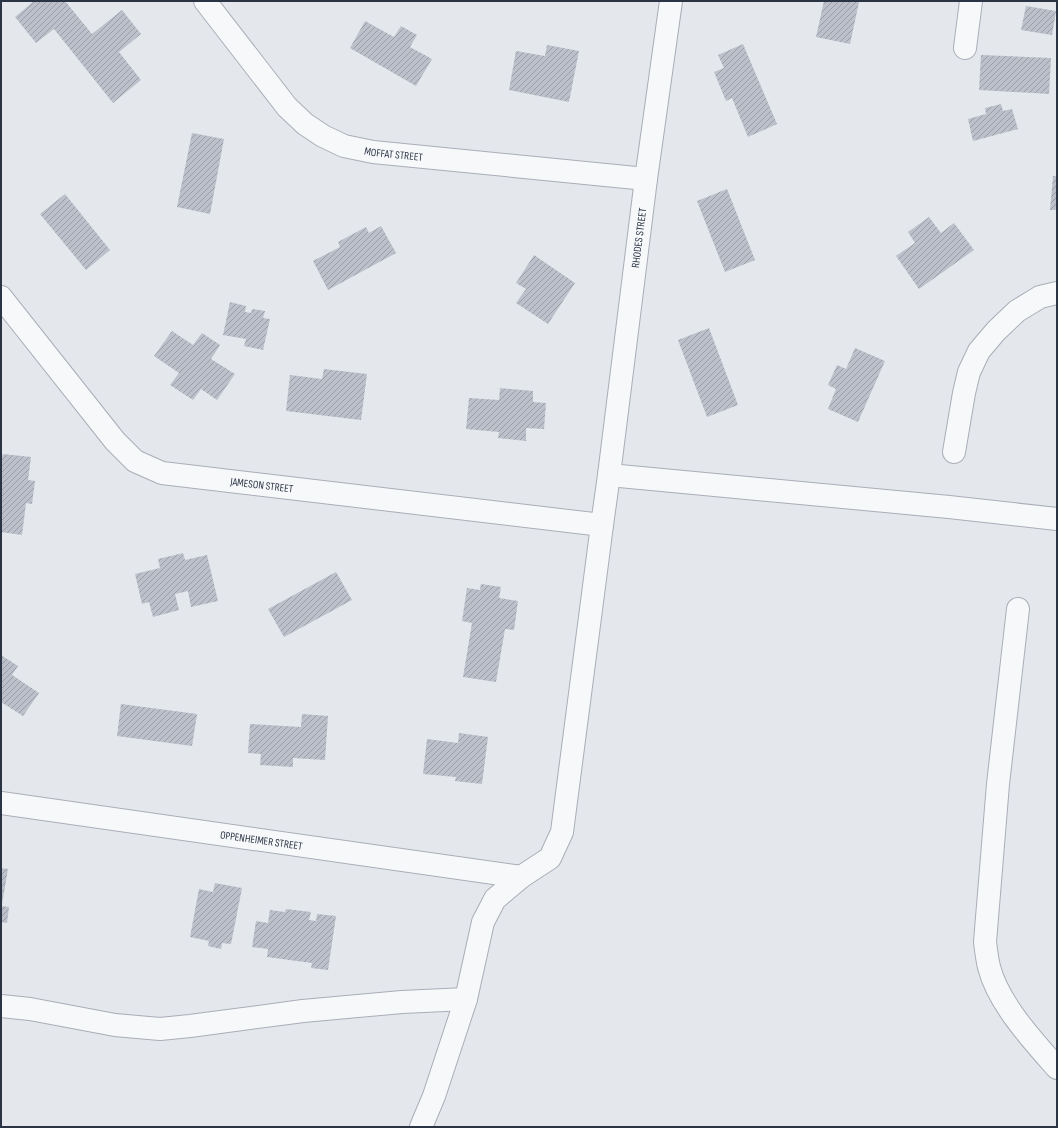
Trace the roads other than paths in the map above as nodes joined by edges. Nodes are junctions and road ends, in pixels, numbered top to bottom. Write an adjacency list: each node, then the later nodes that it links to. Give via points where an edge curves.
1 (205, 1): 5 (street, MOFFAT STREET, via 287,107 305,124 344,146 373,152)
2 (671, 1): 5 (street, RHODES STREET)
3 (971, 1): 4 (street)
4 (965, 48)
5 (646, 179): 9 (street, RHODES STREET)
6 (1057, 293): 8 (street, via 1040,296 1017,311 979,351 969,372)
7 (1, 297): 11 (street, JAMESON STREET, via 115,440 135,461 162,473)
8 (954, 452)
9 (609, 475): 10 (street); 11 (street, RHODES STREET)
10 (1057, 519)
11 (602, 524): 14 (street, RHODES STREET, via 562,832 550,858)
12 (1018, 609): 17 (street, via 998,784 985,942 989,968 1001,996 1028,1035)
13 (1, 803): 14 (street, OPPENHEIMER STREET)
14 (521, 877): 15 (street, RHODES STREET, via 495,899 483,922)
15 (466, 999): 16 (street, via 303,1011 160,1029 115,1025); 18 (street, RHODES STREET)
16 (1, 1006)
17 (1057, 1068)
18 (421, 1127)

